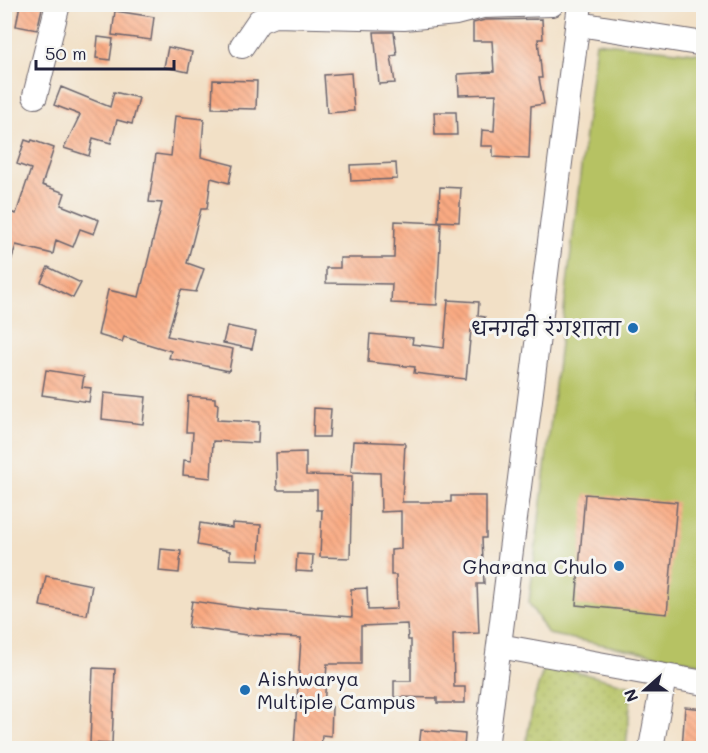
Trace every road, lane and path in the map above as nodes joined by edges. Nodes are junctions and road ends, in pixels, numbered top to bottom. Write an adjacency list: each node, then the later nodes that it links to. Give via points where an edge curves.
1 (58, 4): 6 (street)
2 (552, 4): 5 (street, via 483,6 404,18 274,15 259,21)
3 (579, 14): 4 (street); 7 (street)
4 (704, 44)
5 (242, 46)
6 (35, 96)
7 (499, 646): 8 (street); 10 (street)
8 (664, 677): 9 (street); 11 (street)
9 (704, 683)
10 (486, 748)
11 (651, 748)

